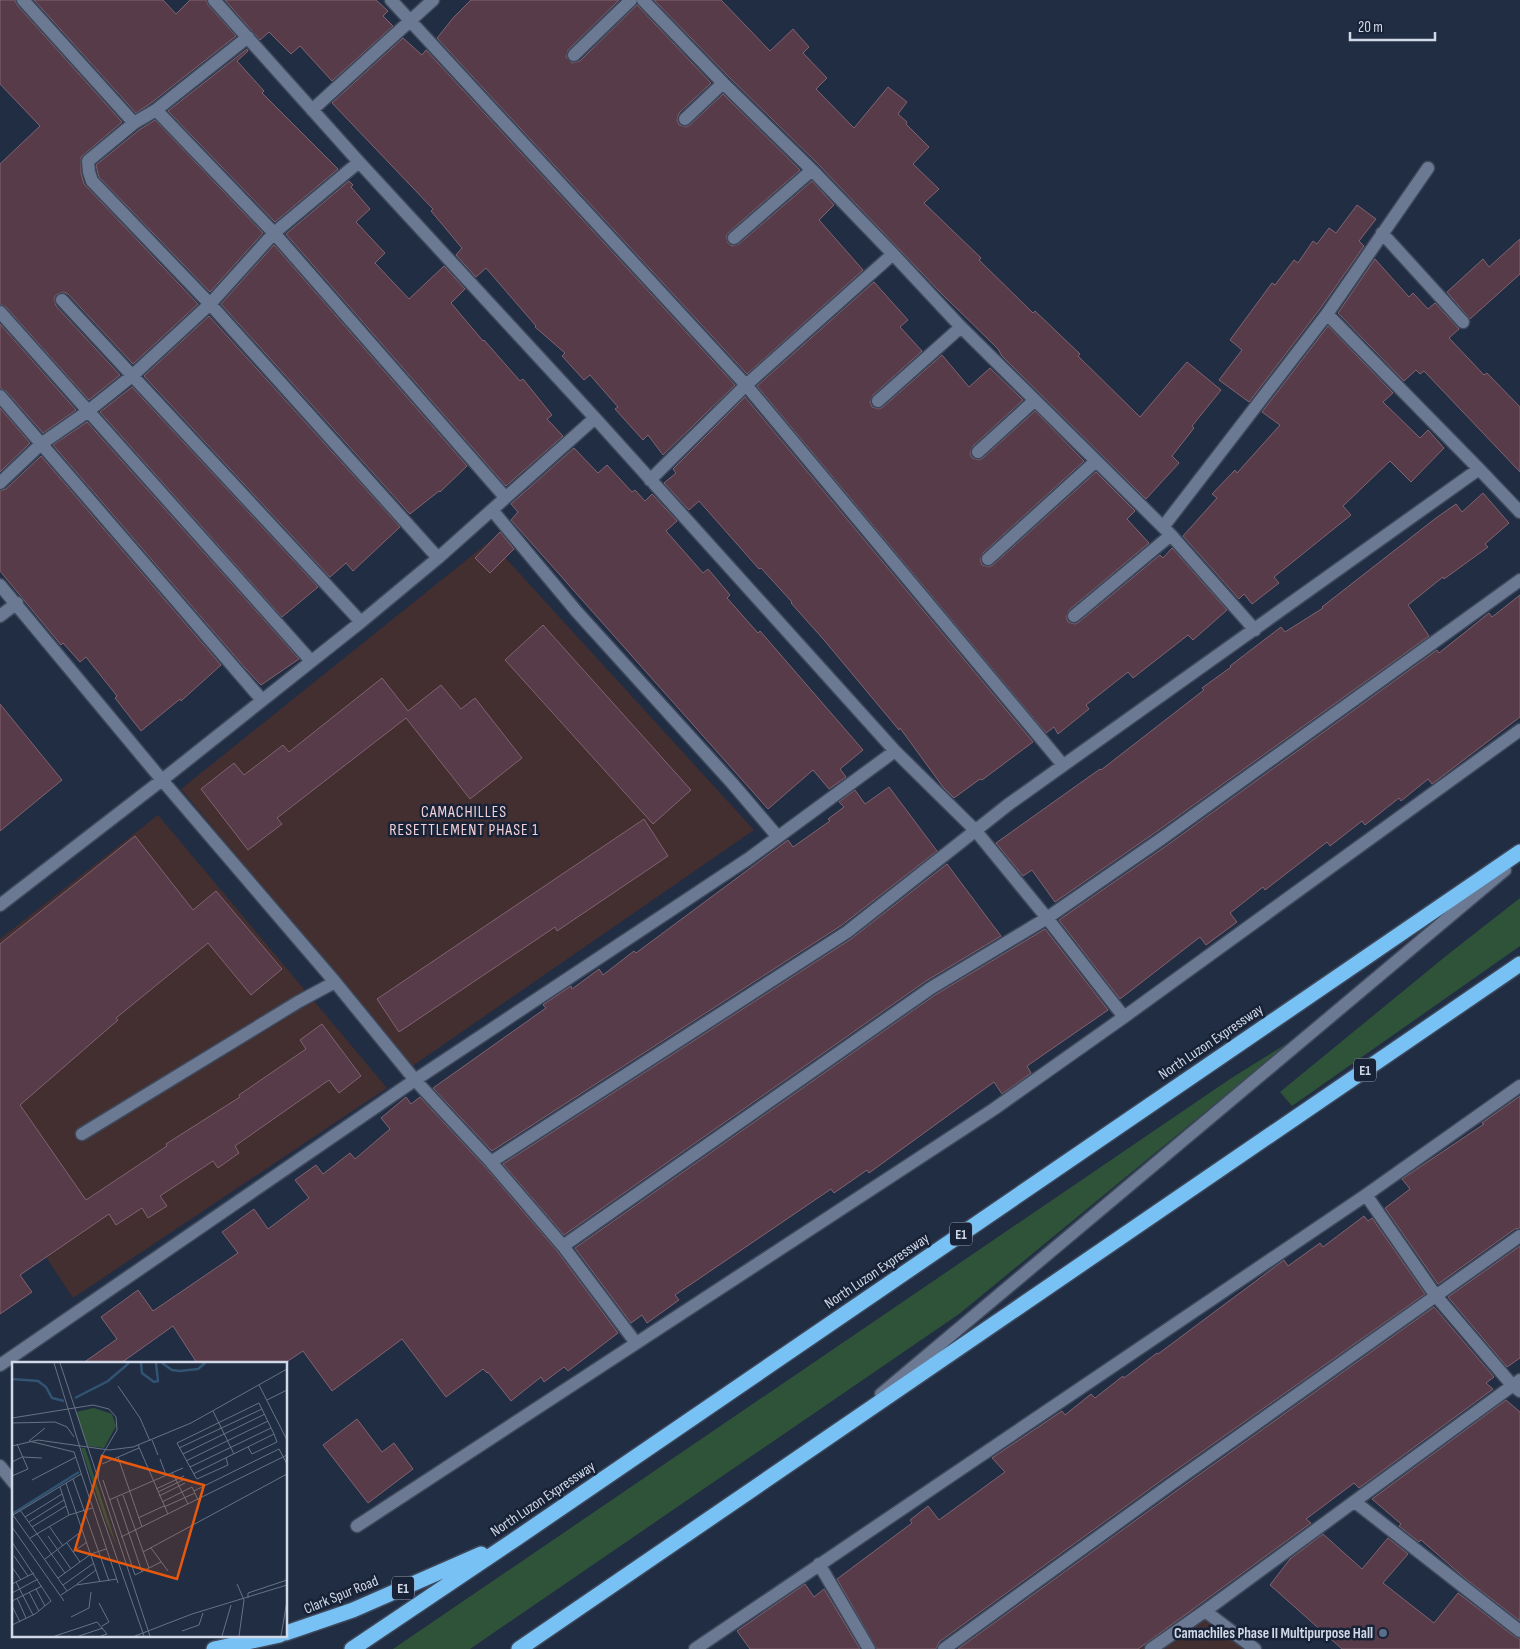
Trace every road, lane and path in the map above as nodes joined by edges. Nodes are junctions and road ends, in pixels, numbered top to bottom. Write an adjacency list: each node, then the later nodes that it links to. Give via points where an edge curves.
1 (23, 0): 14 (street)
2 (214, 0): 8 (street)
3 (391, 0): 7 (street)
4 (433, 0): 7 (street)
5 (631, 0): 9 (street)
6 (643, 0): 10 (street)
7 (410, 20): 12 (street); 29 (street)
8 (248, 36): 11 (street); 12 (street)
9 (574, 55)
10 (723, 84): 13 (street); 17 (street)
11 (156, 110): 14 (street); 18 (street)
12 (312, 110): 15 (street)
13 (685, 119)
14 (134, 123): 23 (street, via 88,161 92,181)
15 (359, 162): 18 (street); 34 (street)
16 (1428, 168): 19 (street)
17 (812, 170): 20 (street); 21 (street)
18 (274, 233): 23 (street); 41 (street)
19 (1382, 233): 25 (street); 26 (street)
20 (734, 238)
21 (893, 254): 27 (street); 29 (street)
22 (62, 300): 28 (street)
23 (210, 304): 28 (street); 45 (street)
24 (0, 312): 33 (street)
25 (1327, 314): 38 (street); 44 (street)
26 (1463, 322)
27 (961, 327): 31 (street); 32 (street)
28 (132, 376): 33 (street); 52 (street)
29 (746, 385): 39 (street); 58 (street)
30 (0, 396): 35 (street)
31 (1035, 400): 36 (street); 37 (street)
32 (878, 401)
33 (87, 412): 35 (street); 54 (street)
34 (595, 418): 39 (street); 41 (street)
35 (41, 444): 40 (street); 55 (street)
36 (978, 452)
37 (1096, 461): 44 (street); 46 (street)
38 (1479, 469): 43 (street); 53 (street)
39 (650, 480): 57 (street)
40 (0, 483)
41 (505, 497): 42 (street)
42 (492, 510): 45 (street); 61 (street, via 577,612)
43 (1520, 512)
44 (1167, 531): 51 (street); 53 (street)
45 (438, 558): 52 (street)
46 (988, 558)
47 (1520, 580): 65 (street)
48 (0, 584): 49 (street)
49 (17, 603): 50 (street); 59 (street)
50 (0, 616)
51 (1074, 616)
52 (361, 622): 54 (street)
53 (1255, 630): 58 (street)
54 (311, 661): 55 (street)
55 (262, 700): 59 (street)
56 (1520, 730): 68 (street)
57 (895, 751): 60 (street); 61 (street)
58 (1063, 766): 60 (street)
59 (162, 780): 64 (street); 67 (street)
60 (975, 830): 65 (street); 72 (street, via 817,952)
61 (778, 837): 69 (street)
62 (1520, 852): 85 (highway, North Luzon Expressway / E1)
63 (1520, 857): 80 (street)
64 (0, 905)
65 (1047, 918): 68 (street); 75 (street, via 932,988)
66 (1520, 964): 80 (highway, E1)
67 (335, 982): 69 (street); 71 (street)
68 (1124, 1017): 77 (street, via 994,1108)
69 (415, 1080): 72 (street); 78 (street)
70 (1520, 1086): 73 (street)
71 (82, 1134)
72 (491, 1162): 75 (street)
73 (1366, 1195): 76 (street); 86 (street)
74 (1520, 1236): 76 (street)
75 (563, 1246): 77 (street)
76 (1436, 1296): 79 (street); 96 (street)
77 (636, 1344): 84 (street)
78 (0, 1365)
79 (1517, 1385): 83 (street)
80 (838, 1431): 93 (highway, E1)
81 (0, 1466): 82 (street)
82 (12, 1481)
83 (1355, 1502): 87 (street); 88 (street)
84 (357, 1526)
85 (517, 1538): 89 (highway, Clark Spur Road / E1, via 353,1610); 92 (highway, North Luzon Expressway / E1)
86 (819, 1564): 94 (street); 95 (street)
87 (1205, 1611): 97 (street); 98 (street)
88 (1520, 1630)
89 (288, 1632)
90 (275, 1636): 91 (highway)
91 (214, 1649)
92 (352, 1649)
93 (519, 1649)
94 (695, 1649)
95 (869, 1649)
96 (944, 1649)
97 (1151, 1649)
98 (1255, 1649)

